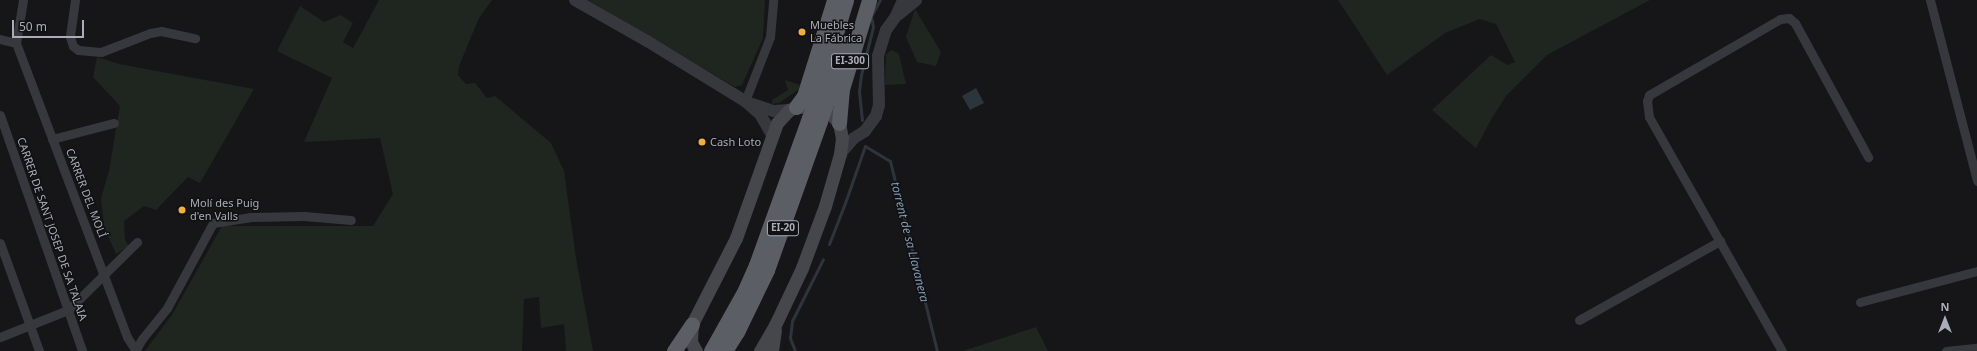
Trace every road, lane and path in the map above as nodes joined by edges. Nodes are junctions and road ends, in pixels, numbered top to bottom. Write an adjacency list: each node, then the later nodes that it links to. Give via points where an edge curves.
1 (23, 0): 15 (street)
2 (75, 0): 13 (street, via 70,38 78,50 101,52 161,31)
3 (575, 0): 17 (street)
4 (773, 0): 17 (street, via 770,38)
5 (834, 0): 18 (highway, EI-300, via 804,96)
6 (846, 0): 16 (highway, EI-20)
7 (858, 0): 16 (highway, EI-20)
8 (869, 0): 21 (highway, EI-300, via 842,89)
9 (903, 0): 12 (street)
10 (916, 0): 12 (street)
11 (1930, 0): 27 (street)
12 (896, 16): 22 (street, via 882,41 877,70 879,105 876,116)
13 (194, 38)
14 (0, 39): 15 (street)
15 (16, 43): 24 (street, CARRER DEL MOLÍ)
16 (824, 90): 40 (highway, EI-20, bridge)
17 (745, 101): 18 (street, via 774,111); 23 (street, via 760,114)
18 (792, 108): 21 (main road, via 809,105 825,110 833,115); 23 (main road, EI-300, via 777,123)
19 (0, 115): 35 (street, CARRER DE SANT JOSEP DE SA TALAIA)
20 (114, 123): 24 (street)
21 (840, 125): 22 (street, via 851,131); 25 (main road, EI-300)
22 (865, 131): 25 (street, via 854,138)
23 (772, 135): 37 (main road, EI-300, via 736,238)
24 (52, 138): 33 (street, CARRER DEL MOLÍ)
25 (840, 154): 38 (main road, EI-300, via 811,246)
26 (1868, 157): 29 (street, via 1795,23 1789,18 1780,20 1655,90 1647,101 1649,117)
27 (1977, 181)
28 (352, 220): 45 (street, via 304,216 250,217 218,220 213,223 167,308)
29 (1720, 241): 36 (street); 52 (street)
30 (137, 242): 33 (street)
31 (0, 243): 39 (street)
32 (1977, 271): 34 (street)
33 (104, 275): 35 (street); 45 (street, CARRER DEL MOLÍ, via 127,337)
34 (1860, 302)
35 (68, 310): 39 (street); 44 (street, CARRER DE SANT JOSEP DE SA TALAIA)
36 (1580, 320)
37 (692, 324): 46 (highway); 47 (main road, EI-300, via 691,342)
38 (776, 325): 50 (main road, EI-300); 51 (main road, EI-300)
39 (30, 326): 41 (street); 43 (street)
40 (731, 328): 48 (highway, EI-20); 49 (highway, EI-20)
41 (0, 337)
42 (1977, 348): 53 (street)
43 (39, 351)
44 (82, 351)
45 (135, 351)
46 (674, 351)
47 (696, 351)
48 (711, 351)
49 (725, 351)
50 (760, 351)
51 (772, 351)
52 (1782, 351)
53 (1946, 351)

